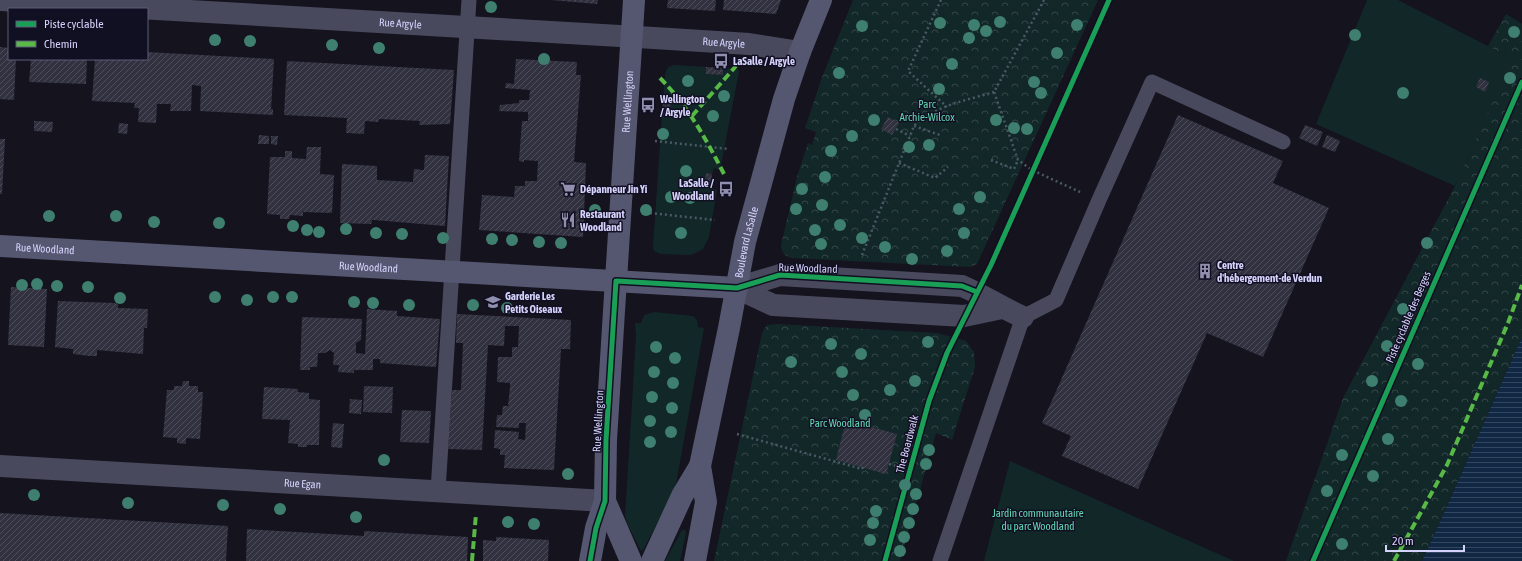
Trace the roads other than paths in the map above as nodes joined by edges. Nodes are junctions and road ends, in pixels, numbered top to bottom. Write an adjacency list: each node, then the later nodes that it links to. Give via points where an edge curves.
1 (1, 0): 5 (street, Rue Argyle)
2 (470, 0): 7 (lane)
3 (634, 0): 8 (main road, Rue Wellington)
4 (821, 0): 9 (main road, Boulevard LaSalle)
5 (134, 8)
6 (148, 9): 7 (street, Rue Argyle)
7 (468, 28): 8 (street, Rue Argyle); 12 (lane)
8 (632, 36): 9 (street, Rue Argyle, via 749,44); 13 (main road, Rue Wellington)
9 (800, 52): 14 (main road, Boulevard LaSalle, via 770,146 745,242)
10 (1283, 142): 16 (lane, via 1152,82 1056,300)
11 (0, 246): 12 (main road, Rue Woodland)
12 (452, 272): 13 (main road, Rue Woodland); 19 (lane)
13 (616, 281): 14 (main road, Rue Woodland); 20 (main road, Rue Wellington, via 606,440)
14 (737, 288): 15 (street, Rue Woodland, via 773,304 964,316); 15 (street, Rue Woodland, via 780,275 962,286); 18 (main road, Boulevard LaSalle)
15 (1002, 308): 16 (street, Rue Woodland)
16 (1023, 317): 25 (lane)
17 (0, 466): 19 (street, Rue Egan)
18 (700, 466): 23 (main road, via 682,496); 24 (main road, Boulevard LaSalle, via 706,502)
19 (438, 492): 20 (street, Rue Egan)
20 (605, 501): 21 (main road, Rue Wellington, via 596,528); 22 (main road)
21 (590, 561)
22 (631, 561)
23 (652, 561)
24 (695, 561)
25 (940, 561)

